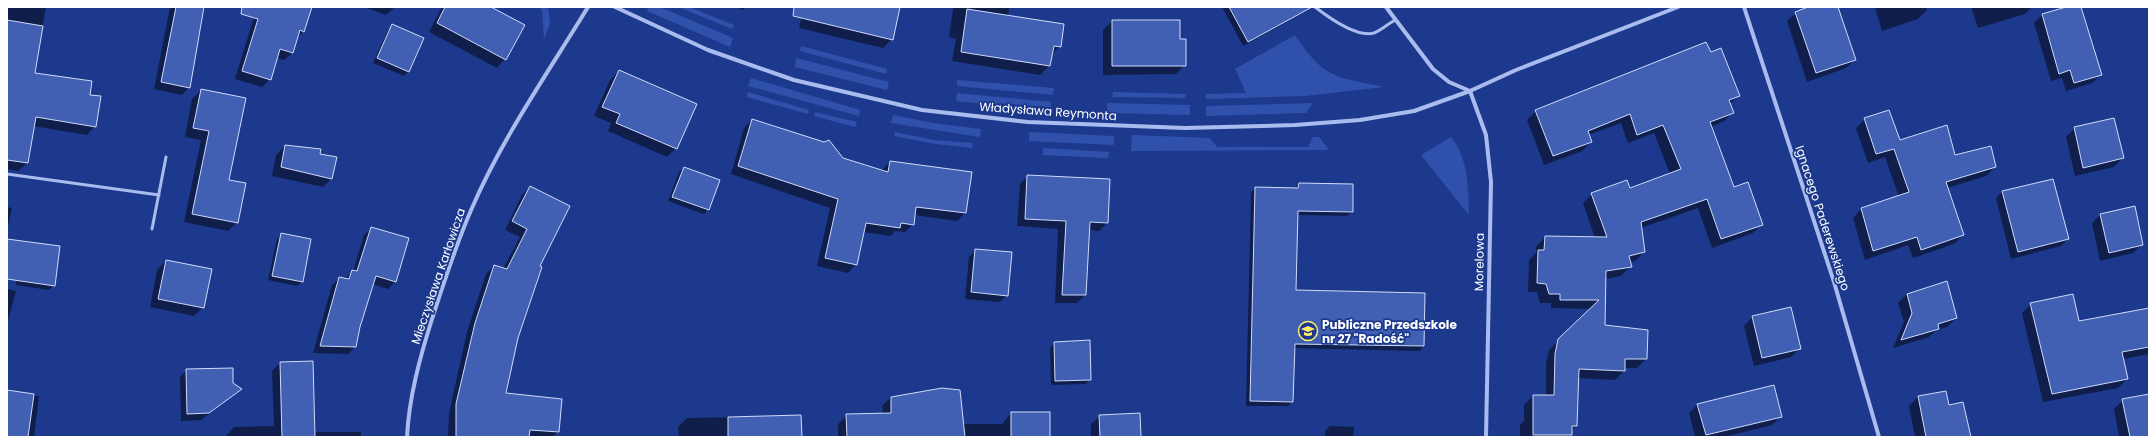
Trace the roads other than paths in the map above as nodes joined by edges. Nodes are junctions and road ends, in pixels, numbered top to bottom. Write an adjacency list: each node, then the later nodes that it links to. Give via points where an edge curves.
1 (588, 7): 13 (street, Mieczysława Karłowicza, via 509,136 472,208 444,281 422,352)
2 (615, 7): 8 (street, Władysława Reymonta, via 708,50 794,80 922,110 1028,122 1185,128 1360,120 1414,111)
3 (1315, 7): 7 (lane, via 1335,22 1364,34 1374,33)
4 (1386, 7): 7 (street)
5 (1678, 7): 8 (street, Władysława Reymonta, via 1516,70)
6 (1744, 7): 15 (street, Ignacego Paderewskiego, via 1834,282)
7 (1395, 20): 8 (street, via 1433,69 1449,82)
8 (1470, 91): 14 (street, Morelowa, via 1486,136 1491,182)
9 (166, 157): 11 (lane)
10 (7, 174): 11 (lane)
11 (159, 195): 12 (lane)
12 (152, 229)
13 (407, 437)
14 (1486, 437)
15 (1879, 437)

